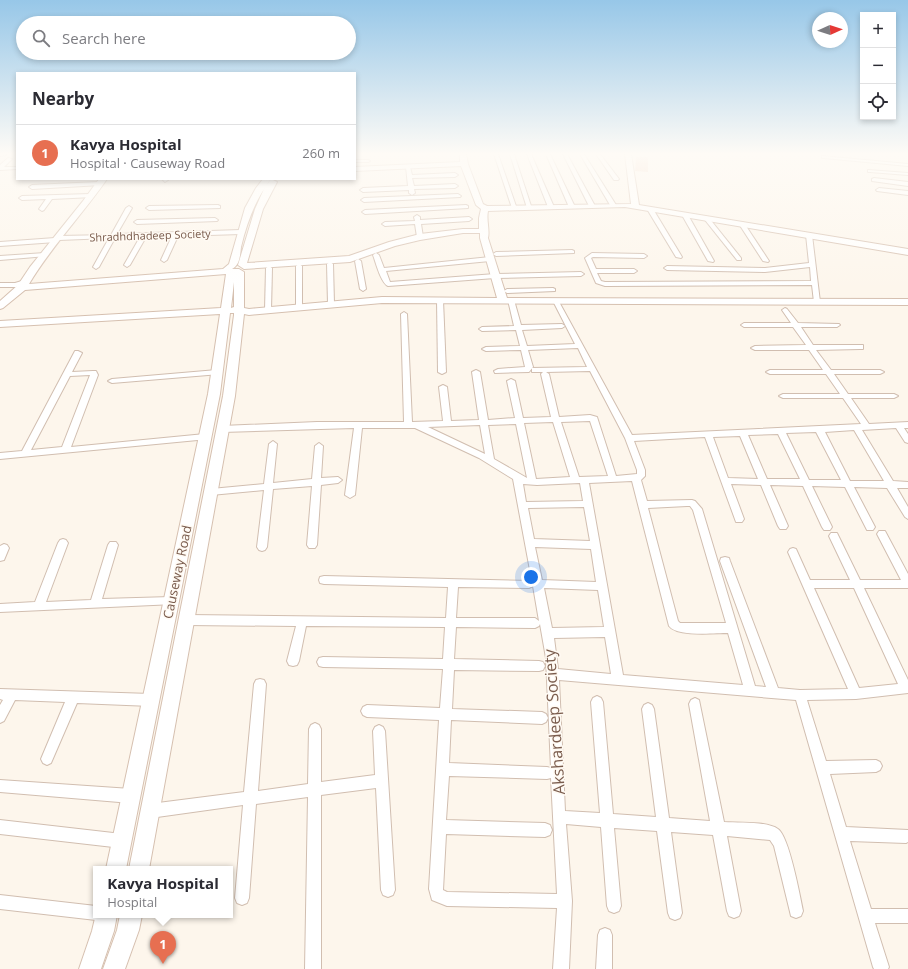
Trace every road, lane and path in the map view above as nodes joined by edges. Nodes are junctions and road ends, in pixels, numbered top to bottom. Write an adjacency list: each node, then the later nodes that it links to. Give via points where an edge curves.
1 (49, 199): 29 (street)
2 (88, 199): 52 (street)
3 (254, 199): 44 (street, Causeway Road)
4 (263, 199): 74 (street, Causeway Road)
5 (383, 199): 15 (street)
6 (413, 199): 30 (street)
7 (471, 199): 31 (street, via 476,209)
8 (512, 199): 26 (street)
9 (527, 199): 27 (street)
10 (547, 199): 28 (street)
11 (568, 199): 21 (street)
12 (588, 199): 17 (street)
13 (609, 199): 16 (street)
14 (633, 199): 22 (street)
15 (364, 200)
16 (613, 205): 17 (street); 18 (street)
17 (592, 206): 21 (street)
18 (625, 206): 22 (street); 31 (street, via 601,209)
19 (218, 207): 25 (street)
20 (466, 207): 30 (street)
21 (572, 207): 28 (street)
22 (634, 207): 32 (street)
23 (129, 208): 50 (street)
24 (149, 208): 25 (street)
25 (178, 208): 37 (street)
26 (515, 208): 27 (street); 31 (street)
27 (530, 208): 28 (street)
28 (551, 208)
29 (42, 209)
30 (415, 209): 33 (street); 40 (street)
31 (484, 209): 45 (street)
32 (650, 209): 34 (street); 60 (street)
33 (365, 212)
34 (685, 215): 36 (street); 66 (street)
35 (469, 219): 40 (street)
36 (707, 219): 42 (street); 62 (street)
37 (172, 220): 38 (street); 39 (street); 46 (street)
38 (216, 220)
39 (137, 222)
40 (417, 222): 41 (street); 51 (street)
41 (385, 224)
42 (742, 224): 49 (street); 65 (street)
43 (470, 231): 45 (street); 51 (street); 57 (street, via 414,241)
44 (241, 232): 47 (street, Shradhdhadeep Society); 74 (street, Causeway Road)
45 (484, 233): 59 (street)
46 (166, 234): 47 (street, Shradhdhadeep Society); 48 (street, Shradhdhadeep Society)
47 (176, 234): 63 (street)
48 (144, 235): 50 (street, Shradhdhadeep Society); 68 (street)
49 (809, 235): 55 (street); 69 (street)
50 (113, 236): 52 (street, Shradhdhadeep Society); 71 (street)
51 (420, 237): 74 (street, via 350,259)
52 (57, 239): 53 (street, Shradhdhadeep Society); 56 (street)
53 (0, 244)
54 (572, 252): 59 (street)
55 (908, 252)
56 (45, 255): 61 (street); 82 (street)
57 (376, 255): 64 (street); 75 (street)
58 (644, 256): 76 (street, via 592,255 588,258)
59 (493, 257): 75 (street); 79 (street)
60 (679, 257)
61 (0, 258)
62 (739, 259)
63 (164, 260)
64 (358, 261): 67 (street); 83 (street)
65 (766, 261)
66 (712, 262)
67 (330, 264): 70 (street); 91 (street)
68 (127, 265)
69 (812, 265): 73 (street, via 771,269); 80 (street)
70 (300, 266): 72 (street); 93 (street)
71 (96, 267)
72 (269, 268): 74 (street); 94 (street)
73 (667, 268)
74 (236, 269): 82 (street); 96 (street, Causeway Road)
75 (381, 270): 79 (street, via 388,284)
76 (593, 271): 77 (street); 80 (street, via 598,282 605,284)
77 (634, 271)
78 (581, 274): 79 (street)
79 (498, 276): 85 (street); 87 (street)
80 (814, 282): 89 (street)
81 (0, 285): 82 (street)
82 (21, 285): 92 (street)
83 (363, 289)
84 (553, 290): 85 (street)
85 (507, 291): 87 (street)
86 (440, 300): 87 (street); 91 (street, via 382,300); 117 (street)
87 (507, 300): 88 (street); 103 (street)
88 (556, 301): 89 (street); 106 (street)
89 (817, 302): 90 (street)
90 (908, 302)
91 (330, 304): 93 (street)
92 (0, 306)
93 (299, 307): 94 (street)
94 (268, 310): 96 (street)
95 (785, 310): 100 (street)
96 (235, 313): 98 (street); 105 (street); 116 (street, Causeway Road); 138 (street, Causeway Road, via 229,396)
97 (404, 314): 135 (street, via 406,402)
98 (0, 324)
99 (744, 325): 100 (street)
100 (796, 325): 101 (street); 110 (street)
101 (837, 325)
102 (562, 326): 103 (street)
103 (518, 328): 104 (street); 108 (street)
104 (482, 329)
105 (0, 331)
106 (580, 346): 108 (street); 113 (street)
107 (860, 347): 110 (street)
108 (524, 348): 111 (street); 115 (street, via 528,369)
109 (755, 348): 110 (street)
110 (812, 348): 120 (street)
111 (486, 349)
112 (78, 353): 122 (street)
113 (592, 369): 114 (street); 146 (street)
114 (535, 370)
115 (498, 371)
116 (217, 372): 124 (street); 145 (street, Causeway Road)
117 (442, 372)
118 (476, 372): 132 (street)
119 (770, 372): 120 (street)
120 (828, 372): 121 (street); 128 (street)
121 (880, 372)
122 (67, 374): 151 (street, via 94,375); 152 (street)
123 (545, 374): 130 (street)
124 (112, 381)
125 (511, 381): 131 (street)
126 (443, 386): 133 (street)
127 (783, 396): 128 (street)
128 (845, 396): 129 (street); 140 (street)
129 (894, 396)
130 (556, 420): 131 (street); 157 (street, via 594,420); 159 (street)
131 (519, 421): 132 (street); 162 (street)
132 (484, 423): 133 (street); 154 (street)
133 (447, 424): 135 (street)
134 (358, 425): 135 (street); 138 (street); 170 (street)
135 (412, 425): 154 (street)
136 (898, 425): 137 (street); 140 (street); 147 (street)
137 (908, 425)
138 (223, 426): 145 (street, via 213,426); 148 (street, Causeway Road)
139 (856, 427): 140 (street); 141 (street); 166 (street)
140 (867, 427)
141 (819, 429): 142 (street); 165 (street)
142 (782, 431): 143 (street); 164 (street)
143 (744, 432): 144 (street); 163 (street)
144 (708, 434): 146 (street); 160 (street)
145 (206, 436): 148 (street); 151 (street); 194 (street, Causeway Road)
146 (629, 438): 156 (street, via 641,470 641,476)
147 (908, 440)
148 (220, 444): 169 (street, Causeway Road)
149 (273, 444): 168 (street)
150 (319, 446): 161 (street)
151 (65, 450): 152 (street)
152 (25, 454): 153 (street)
153 (0, 456)
154 (490, 461): 155 (street)
155 (517, 477): 162 (street); 172 (street, Akshardeep Society)
156 (636, 478): 157 (street); 173 (street)
157 (612, 479): 159 (street)
158 (338, 480): 161 (street)
159 (579, 480): 162 (street); 171 (street)
160 (725, 481): 163 (street); 175 (street)
161 (317, 482): 168 (street); 183 (street)
162 (532, 482)
163 (764, 482): 164 (street); 176 (street)
164 (806, 483): 165 (street); 191 (street)
165 (848, 484): 166 (street); 177 (street)
166 (890, 485): 167 (street); 174 (street)
167 (908, 485)
168 (269, 486): 169 (street); 184 (street)
169 (211, 492): 198 (street, Causeway Road)
170 (350, 495)
171 (588, 504): 172 (street); 181 (street)
172 (522, 505): 180 (street, Akshardeep Society)
173 (643, 505): 202 (street, via 692,503 697,509); 202 (street, via 673,623 676,627)
174 (908, 515)
175 (739, 519)
176 (783, 526)
177 (870, 527)
178 (882, 534): 192 (street)
179 (63, 543): 196 (street)
180 (530, 543): 181 (street); 189 (street, Akshardeep Society)
181 (595, 544): 193 (street)
182 (113, 545): 195 (street)
183 (312, 545)
184 (262, 547)
185 (793, 552): 190 (street)
186 (725, 562): 214 (street)
187 (324, 580): 188 (street)
188 (452, 583): 189 (street); 200 (street)
189 (533, 584): 193 (street); 204 (street, Akshardeep Society)
190 (807, 584): 191 (street); 215 (street)
191 (857, 584): 192 (street); 212 (street)
192 (908, 584)
193 (602, 586): 203 (street)
194 (171, 601): 195 (street); 219 (street, Causeway Road)
195 (95, 604): 196 (street)
196 (39, 606): 197 (street)
197 (0, 608)
198 (186, 620): 199 (street); 239 (street, Causeway Road)
199 (302, 621): 200 (street); 205 (street)
200 (450, 622): 201 (street); 207 (street)
201 (535, 623)
202 (732, 628): 213 (street)
203 (610, 632): 204 (street); 210 (street)
204 (547, 633): 209 (street, Akshardeep Society)
205 (292, 661)
206 (323, 662): 207 (street)
207 (448, 665): 208 (street); 224 (street)
208 (540, 666)
209 (552, 674): 210 (street); 240 (street, Akshardeep Society)
210 (618, 680): 213 (street)
211 (260, 684): 238 (street)
212 (907, 689): 215 (street)
213 (751, 691): 214 (street)
214 (774, 693): 217 (street)
215 (856, 694): 217 (street)
216 (5, 695): 218 (street); 225 (street)
217 (800, 695): 231 (street)
218 (73, 697): 219 (street); 229 (street)
219 (151, 700): 237 (street, Causeway Road)
220 (597, 702): 241 (street)
221 (695, 704): 245 (street)
222 (648, 709): 242 (street)
223 (367, 711): 224 (street)
224 (446, 714): 226 (street); 232 (street)
225 (0, 717)
226 (542, 718)
227 (315, 729): 236 (street)
228 (379, 731): 234 (street)
229 (47, 759)
230 (876, 766): 231 (street)
231 (821, 768): 247 (street)
232 (443, 769): 233 (street); 244 (street)
233 (546, 773)
234 (382, 782): 236 (street); 252 (street)
235 (0, 786): 237 (street)
236 (314, 790): 238 (street); 269 (street)
237 (131, 796): 249 (street, Causeway Road)
238 (250, 798): 239 (street); 253 (street)
239 (150, 812): 251 (street, Causeway Road)
240 (559, 817): 241 (street); 254 (street, Akshardeep Society)
241 (607, 820): 242 (street); 256 (street)
242 (663, 824): 245 (street); 260 (street)
243 (0, 827): 249 (street)
244 (440, 827): 246 (street); 254 (street, via 436,889 437,895 441,898)
245 (718, 828): 257 (street); 258 (street, via 769,832 775,835 780,844)
246 (545, 830)
247 (841, 834): 248 (street); 261 (street)
248 (906, 836)
249 (122, 841): 250 (street, Causeway Road)
250 (117, 866)
251 (141, 866)
252 (388, 890)
253 (242, 898)
254 (565, 901): 270 (street, Akshardeep Society)
255 (0, 902): 259 (street)
256 (614, 906)
257 (734, 911)
258 (796, 911)
259 (93, 913)
260 (675, 913)
261 (866, 916): 262 (street); 266 (street)
262 (908, 916)
263 (105, 918): 267 (street)
264 (130, 918): 268 (street)
265 (605, 936): 271 (street)
266 (881, 967)
267 (90, 969)
268 (114, 969)
269 (313, 969)
270 (560, 969)
271 (604, 969)

